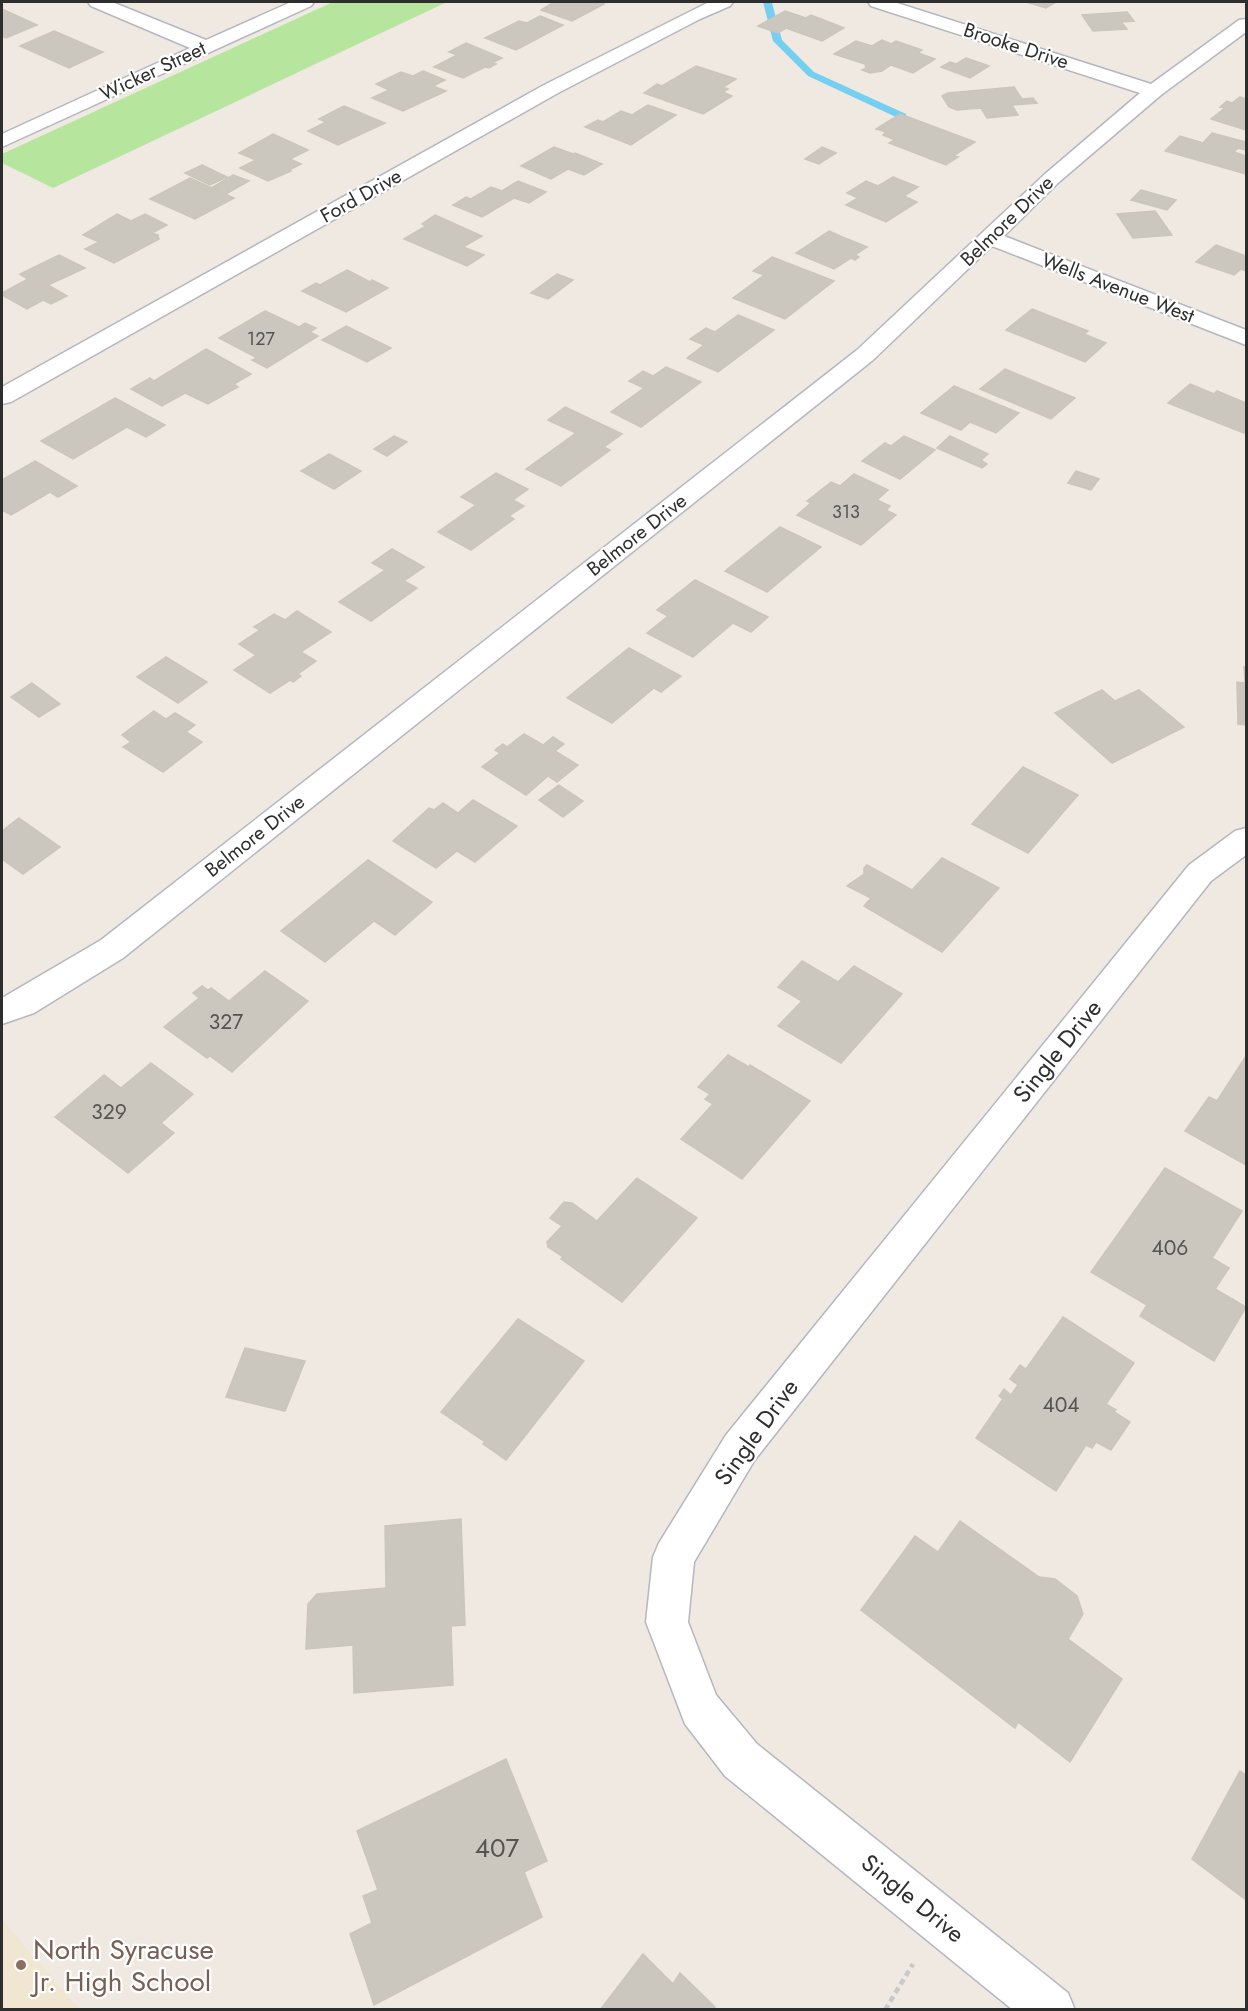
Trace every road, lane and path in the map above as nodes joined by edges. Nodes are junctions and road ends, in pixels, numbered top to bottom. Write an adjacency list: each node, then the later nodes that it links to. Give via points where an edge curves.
1 (97, 2): 6 (street)
2 (306, 2): 6 (street, Wicker Street)
3 (724, 2): 11 (street, Ford Drive, via 551,89)
4 (877, 2): 7 (street, Brooke Drive)
5 (1246, 24): 7 (street, Belmore Drive)
6 (205, 47): 8 (street, Wicker Street)
7 (1154, 91): 9 (street, Belmore Drive, via 1052,178)
8 (2, 141)
9 (990, 238): 10 (street, Wells Avenue West); 13 (street, Belmore Drive, via 865,355 121,942 22,1004)
10 (1246, 338)
11 (2, 397)
12 (1246, 839): 14 (street, Single Drive, via 1200,873 740,1448 674,1557 667,1622 700,1709 741,1761)
13 (2, 1011)
14 (1051, 2010)

